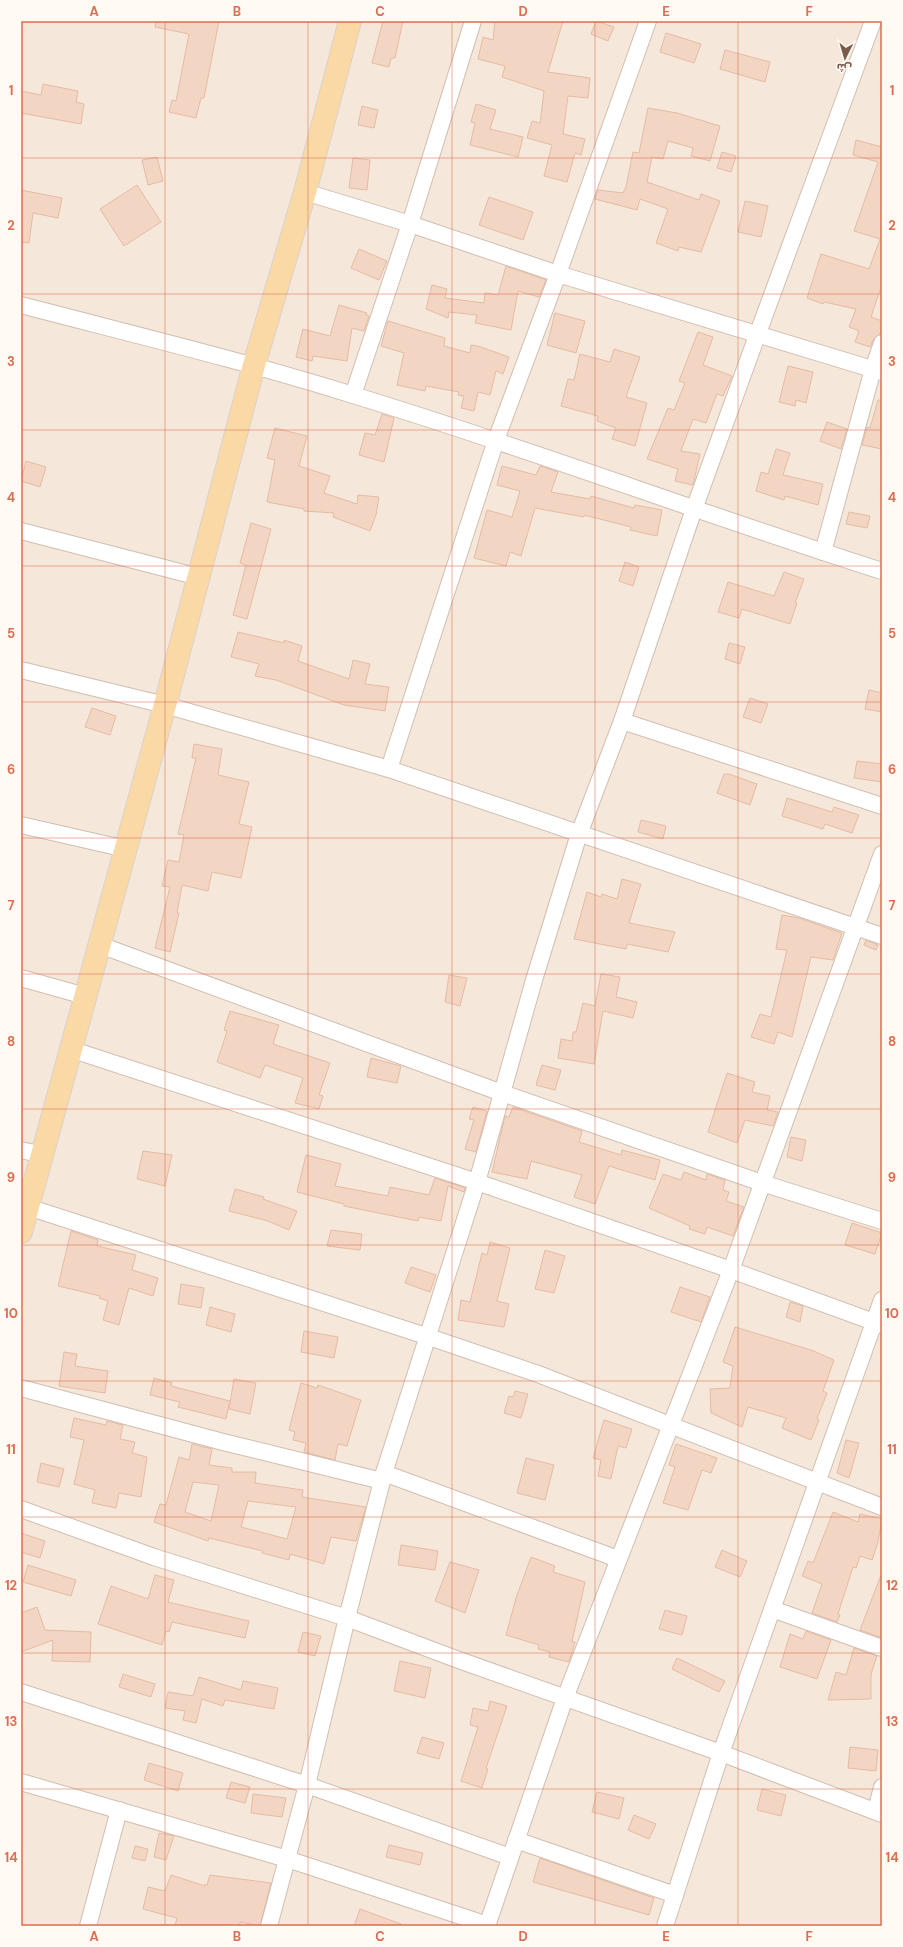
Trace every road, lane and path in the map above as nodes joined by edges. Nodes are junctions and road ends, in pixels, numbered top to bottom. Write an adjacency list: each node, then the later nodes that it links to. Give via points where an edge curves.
1 (350, 21): 5 (main road)
2 (473, 21): 6 (street)
3 (648, 21): 7 (street)
4 (873, 21): 9 (street)
5 (305, 192): 6 (street); 11 (main road)
6 (410, 224): 7 (street); 13 (street)
7 (558, 274): 9 (street); 14 (street)
8 (21, 305): 11 (street)
9 (758, 333): 12 (street); 15 (street)
10 (882, 343): 12 (street)
11 (254, 365): 13 (street); 19 (main road)
12 (877, 371): 17 (street)
13 (354, 394): 14 (street)
14 (496, 440): 15 (street); 23 (street)
15 (694, 510): 17 (street); 22 (street)
16 (21, 531): 19 (street)
17 (823, 552): 18 (street)
18 (882, 571)
19 (199, 577): 21 (main road)
20 (21, 670): 21 (street)
21 (165, 705): 23 (street); 27 (main road)
22 (622, 721): 24 (street); 26 (street)
23 (388, 769): 26 (street)
24 (882, 806)
25 (21, 825): 27 (street)
26 (579, 834): 29 (street); 35 (street)
27 (126, 849): 31 (main road)
28 (882, 854): 29 (street)
29 (856, 928): 30 (street); 39 (street)
30 (882, 936)
31 (100, 945): 33 (main road); 35 (street)
32 (21, 978): 33 (street)
33 (85, 996): 34 (main road)
34 (70, 1049): 37 (main road); 38 (street)
35 (502, 1093): 38 (street); 39 (street)
36 (21, 1150): 37 (street)
37 (43, 1155): 40 (main road)
38 (477, 1182): 43 (street); 46 (street)
39 (762, 1183): 41 (street); 43 (street)
40 (28, 1208): 42 (main road); 46 (street)
41 (882, 1221)
42 (21, 1232)
43 (730, 1270): 45 (street); 48 (street)
44 (882, 1300): 45 (street)
45 (878, 1324): 50 (street)
46 (426, 1336): 48 (street, via 538,1374); 49 (street)
47 (21, 1388): 49 (street, via 223,1442)
48 (671, 1425): 50 (street); 53 (street)
49 (383, 1477): 53 (street); 55 (street)
50 (818, 1482): 51 (street); 54 (street)
51 (882, 1507)
52 (21, 1509): 55 (street, via 154,1557)
53 (618, 1559): 58 (street)
54 (772, 1609): 56 (street); 59 (street)
55 (347, 1618): 58 (street); 61 (street)
56 (882, 1648)
57 (21, 1692): 61 (street)
58 (565, 1698): 59 (street); 65 (street)
59 (722, 1753): 64 (street); 68 (street)
60 (21, 1782): 63 (street)
61 (307, 1785): 66 (street); 67 (street)
62 (882, 1787): 64 (street)
63 (119, 1810): 67 (street); 69 (street)
64 (879, 1813)
65 (516, 1840): 66 (street); 68 (street)
66 (510, 1856): 71 (street)
67 (287, 1858): 70 (street); 71 (street)
68 (675, 1895): 72 (street)
69 (88, 1926)
70 (269, 1926)
71 (488, 1926)
72 (665, 1926)

